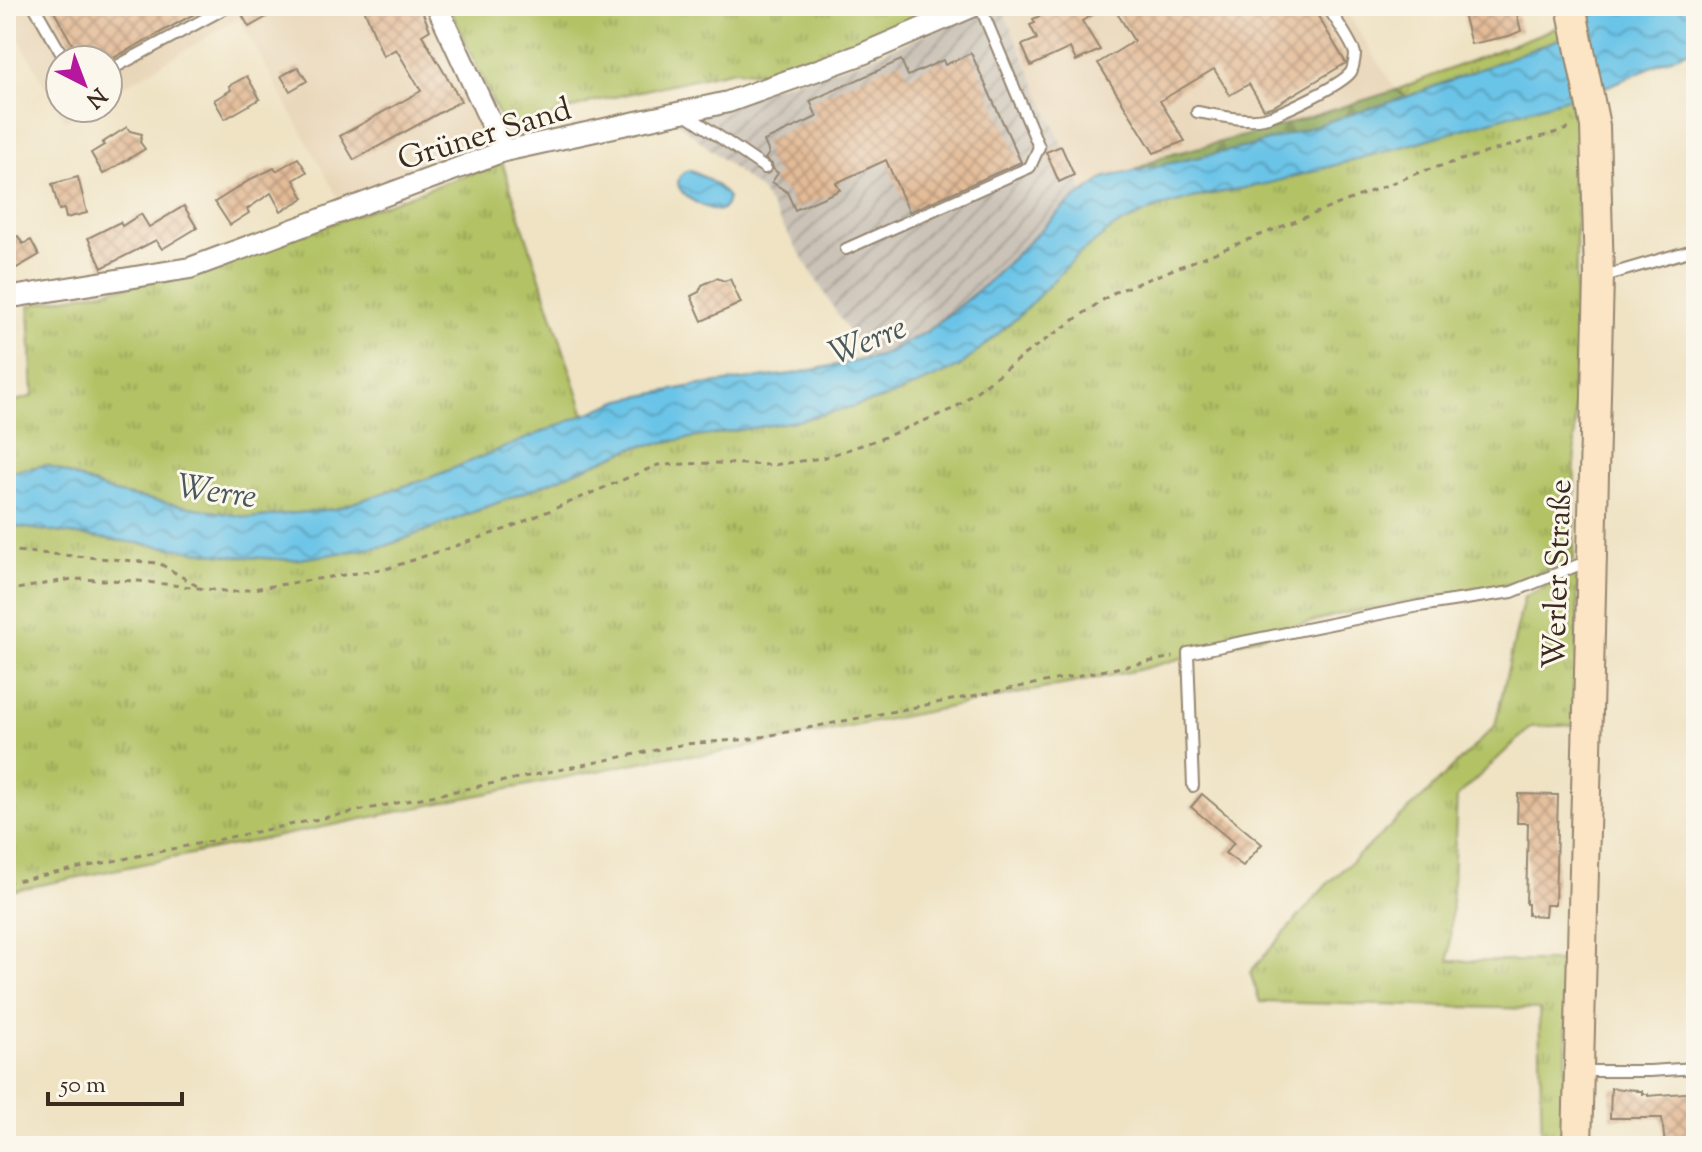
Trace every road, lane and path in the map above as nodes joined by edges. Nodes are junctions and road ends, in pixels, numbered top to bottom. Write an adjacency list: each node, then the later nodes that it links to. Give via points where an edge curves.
1 (34, 6): 7 (lane)
2 (229, 6): 8 (lane)
3 (437, 6): 12 (street)
4 (977, 6): 9 (street, Grüner Sand, via 728,102); 14 (lane, via 1039,147 1030,167)
5 (1327, 6): 10 (lane, via 1355,54 1351,71 1332,87 1262,119)
6 (1573, 15): 11 (main road, Werler Straße)
7 (56, 44)
8 (124, 62)
9 (681, 111): 12 (street, Grüner Sand); 13 (lane)
10 (1197, 112)
11 (1595, 126): 16 (main road, Werler Straße); 20 (path, via 1571,128 1420,172 1113,293 955,408 880,439 822,458 773,465 658,465 506,529 389,568 233,592)
12 (504, 151): 17 (street, Grüner Sand, via 190,268)
13 (765, 168)
14 (846, 249)
15 (1696, 249): 16 (lane)
16 (1599, 277): 19 (main road, Werler Straße)
17 (6, 298)
18 (6, 554): 20 (path, via 159,563)
19 (1590, 560): 22 (lane, via 1512,592); 26 (main road, Werler Straße)
20 (203, 589): 21 (path, via 72,579)
21 (6, 591)
22 (1188, 653): 23 (lane); 24 (path, via 751,739 685,744)
23 (1193, 786)
24 (6, 883)
25 (1696, 1068): 26 (lane)
26 (1578, 1071): 27 (main road, Werler Straße)
27 (1577, 1146)

